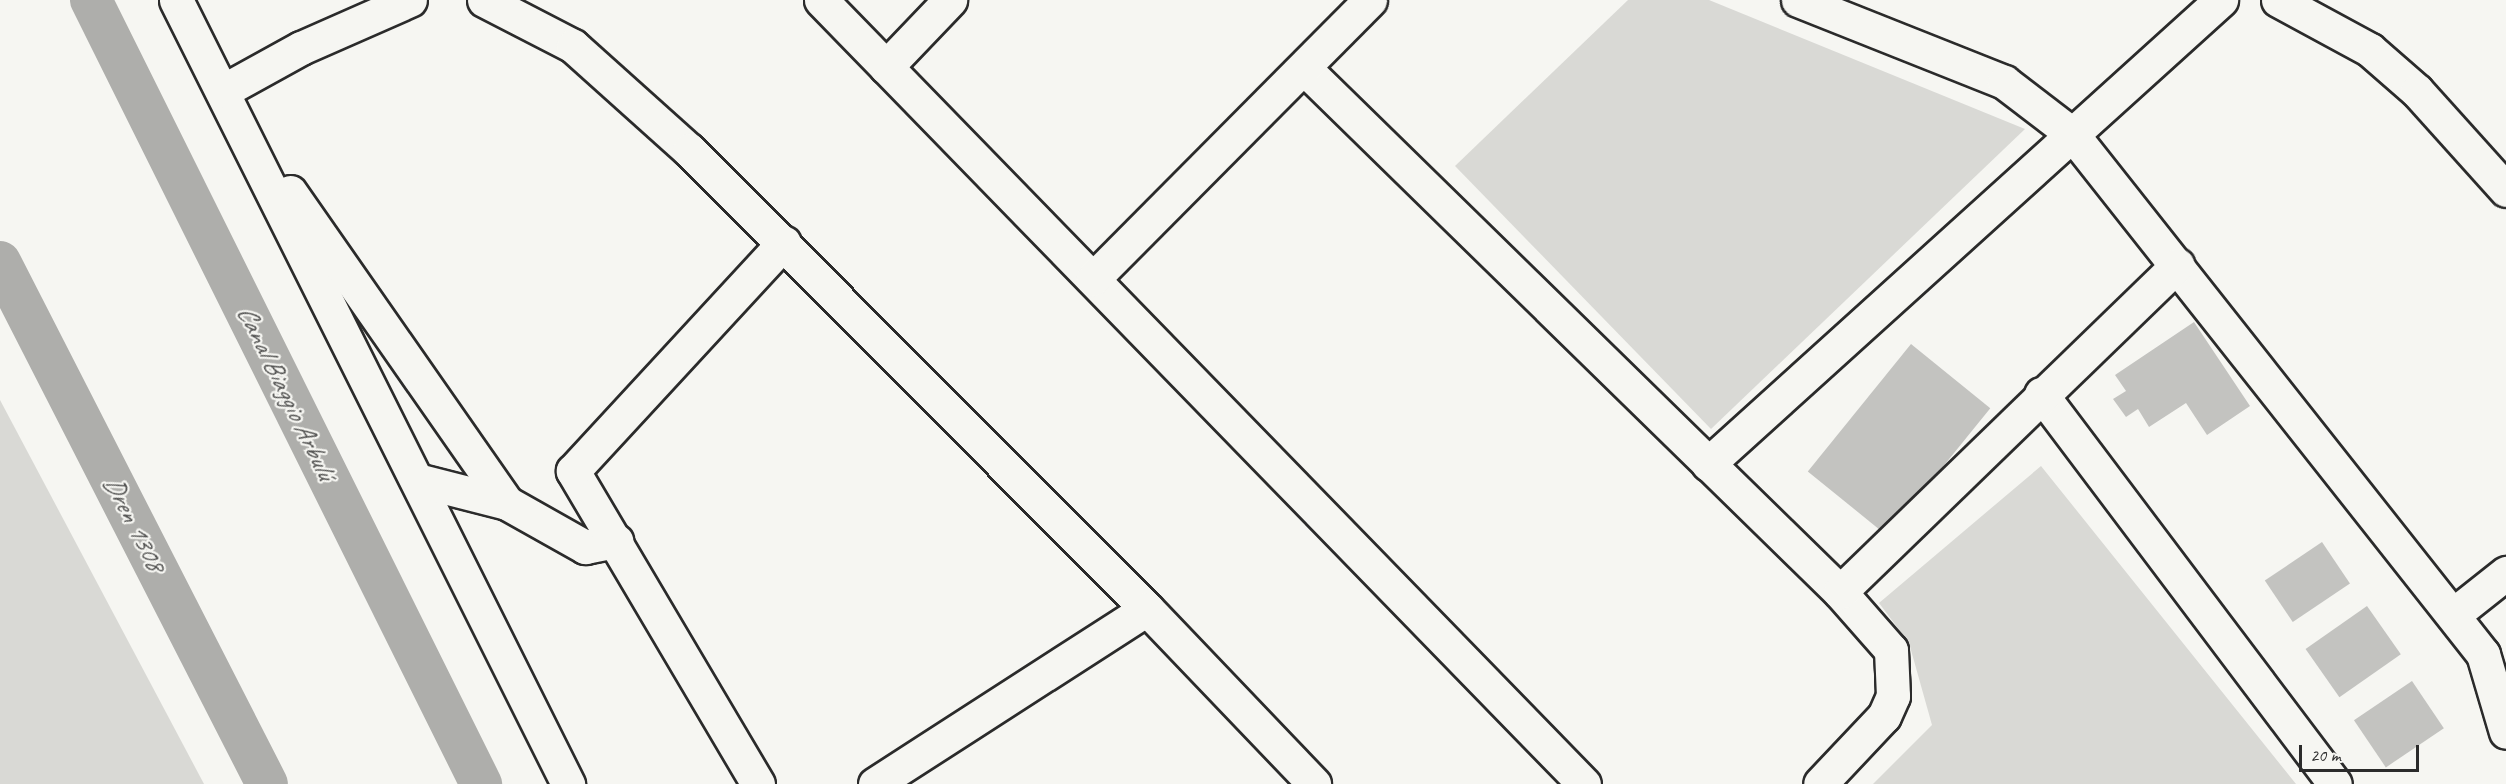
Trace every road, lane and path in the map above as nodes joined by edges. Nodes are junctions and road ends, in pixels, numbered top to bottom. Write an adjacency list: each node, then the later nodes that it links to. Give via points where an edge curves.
1 (176, 0): 12 (street)
2 (410, 0): 12 (street, via 301,48)
3 (484, 0): 16 (street, via 573,46)
4 (821, 0): 10 (street)
5 (950, 0): 10 (street)
6 (1370, 0): 11 (street)
7 (1798, 0): 13 (street, via 2004,82)
8 (2221, 0): 13 (street)
9 (2278, 0): 15 (street, via 2370,50 2417,91)
10 (885, 67): 18 (street)
11 (1305, 69): 18 (street); 20 (street)
12 (223, 91): 14 (street)
13 (2072, 134): 17 (street); 20 (street)
14 (249, 142): 21 (street); 22 (street, via 310,218)
15 (2506, 190)
16 (784, 242): 23 (street, via 573,471); 26 (street)
17 (2177, 265): 19 (street); 27 (street)
18 (1093, 279): 33 (street)
19 (2041, 394): 25 (street); 35 (street)
20 (1708, 464): 25 (street)
21 (417, 480): 22 (street); 29 (street)
22 (507, 503): 23 (street, via 585,547)
23 (616, 541): 30 (street)
24 (2506, 573): 27 (street)
25 (1840, 592): 34 (street, via 1891,650 1893,696 1884,716)
26 (1148, 609): 31 (street); 32 (street)
27 (2453, 615): 28 (street, via 2483,654)
28 (2506, 732)
29 (568, 784)
30 (758, 784)
31 (875, 784)
32 (1314, 784)
33 (1584, 784)
34 (1820, 784)
35 (2335, 784)

